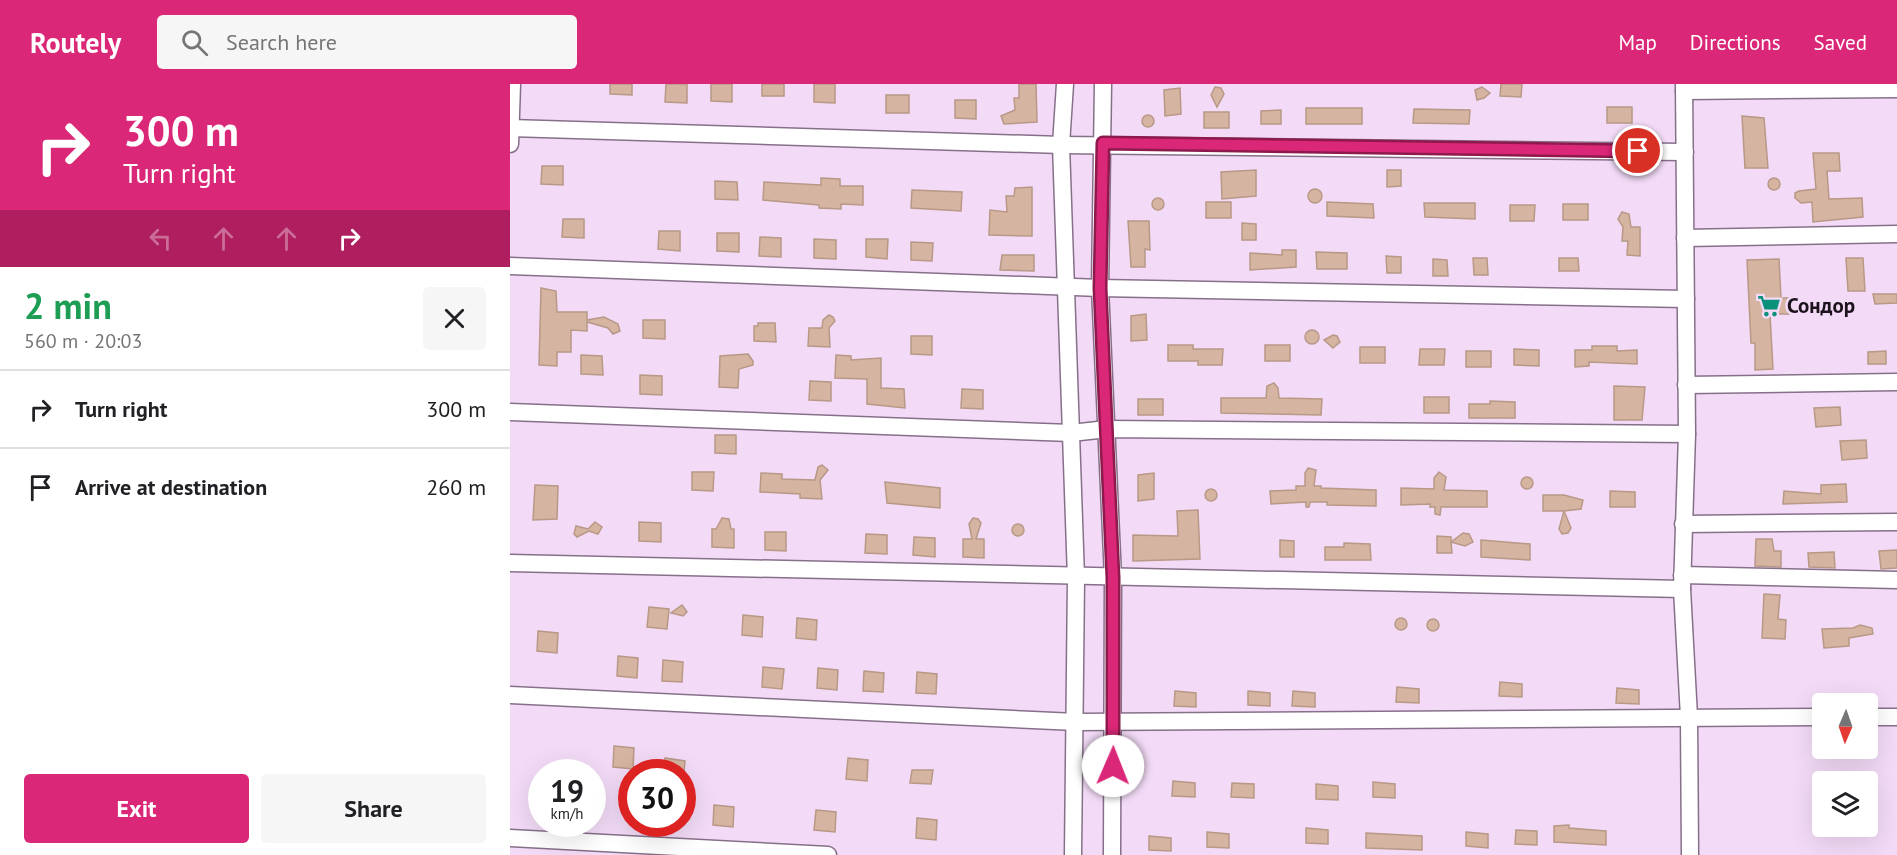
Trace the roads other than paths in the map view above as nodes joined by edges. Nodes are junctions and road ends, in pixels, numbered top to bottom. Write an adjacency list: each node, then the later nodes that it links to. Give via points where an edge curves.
1 (512, 84): 6 (street)
2 (1065, 84): 9 (street)
3 (1103, 84): 7 (street)
4 (1684, 88): 5 (street); 10 (street)
5 (1897, 90)
6 (510, 128): 8 (street); 9 (street)
7 (1103, 143): 9 (street); 10 (street); 15 (street)
8 (510, 144)
9 (1061, 145): 14 (street)
10 (1684, 152): 12 (street)
11 (1897, 234): 12 (street)
12 (1685, 238): 16 (street)
13 (510, 266): 14 (street)
14 (1068, 286): 15 (street); 21 (street)
15 (1100, 288): 16 (street); 20 (street)
16 (1686, 299): 18 (street)
17 (1897, 382): 18 (street)
18 (1686, 385): 22 (street)
19 (510, 412): 21 (street)
20 (1107, 429): 21 (street); 22 (street); 27 (street)
21 (1071, 433): 26 (street)
22 (1687, 434): 24 (street)
23 (1897, 522): 24 (street)
24 (1683, 524): 29 (street)
25 (510, 563): 26 (street)
26 (1076, 578): 27 (street); 35 (street)
27 (1113, 578): 29 (street); 36 (street)
28 (1897, 580): 29 (street)
29 (1682, 582): 31 (street)
30 (510, 695): 35 (street)
31 (1689, 717): 32 (street); 36 (street); 41 (street)
32 (1812, 717)
33 (1878, 717): 34 (street)
34 (1897, 717)
35 (1076, 722): 36 (street); 39 (street)
36 (1113, 722): 40 (street)
37 (510, 838): 38 (street)
38 (828, 855)
39 (1073, 855)
40 (1112, 855)
41 (1690, 855)

